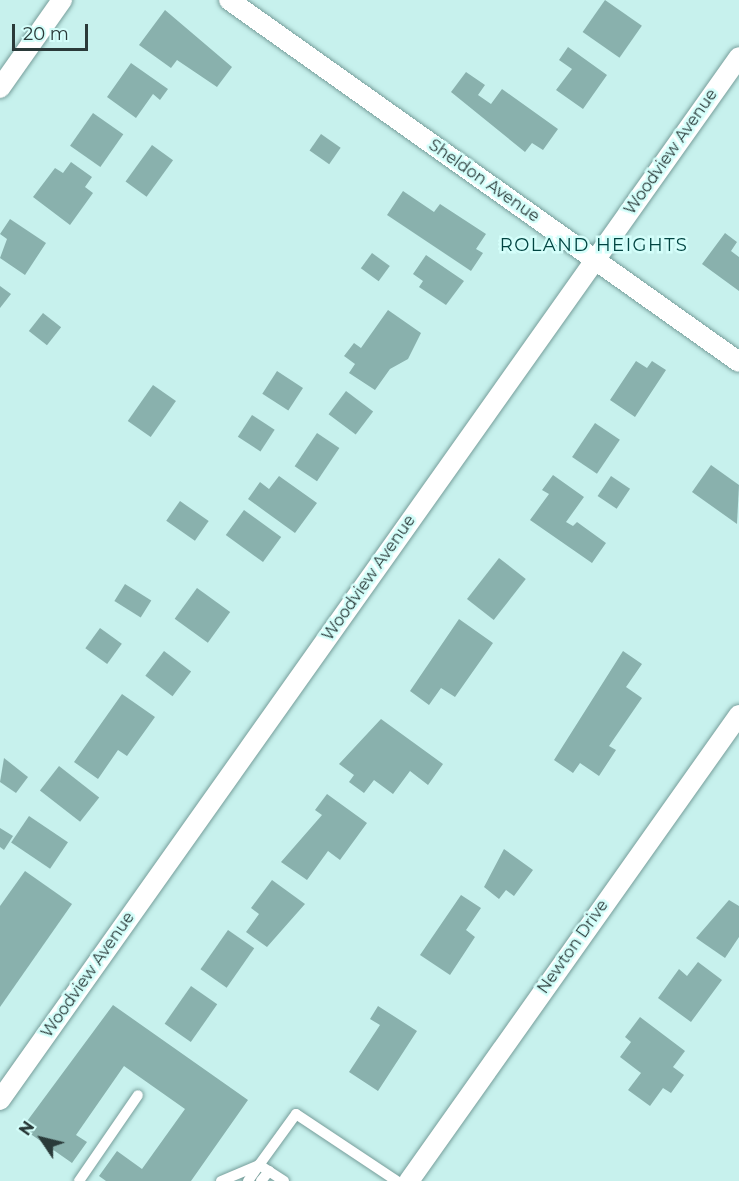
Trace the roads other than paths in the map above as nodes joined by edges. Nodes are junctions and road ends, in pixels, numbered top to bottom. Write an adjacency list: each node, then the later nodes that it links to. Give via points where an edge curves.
1 (62, 0): 4 (street)
2 (228, 0): 5 (street, Sheldon Avenue)
3 (739, 57): 5 (street, Woodview Avenue)
4 (0, 88)
5 (595, 260): 6 (street, Sheldon Avenue); 9 (street, Woodview Avenue)
6 (739, 362)
7 (739, 715): 18 (street, Newton Drive)
8 (138, 1095): 11 (lane)
9 (0, 1100)
10 (264, 1168): 12 (lane); 13 (lane); 14 (lane); 15 (lane); 16 (lane); 17 (lane, via 296,1114)
11 (79, 1181)
12 (221, 1181)
13 (240, 1181)
14 (248, 1181)
15 (261, 1181)
16 (284, 1181)
17 (397, 1181)
18 (409, 1181)

